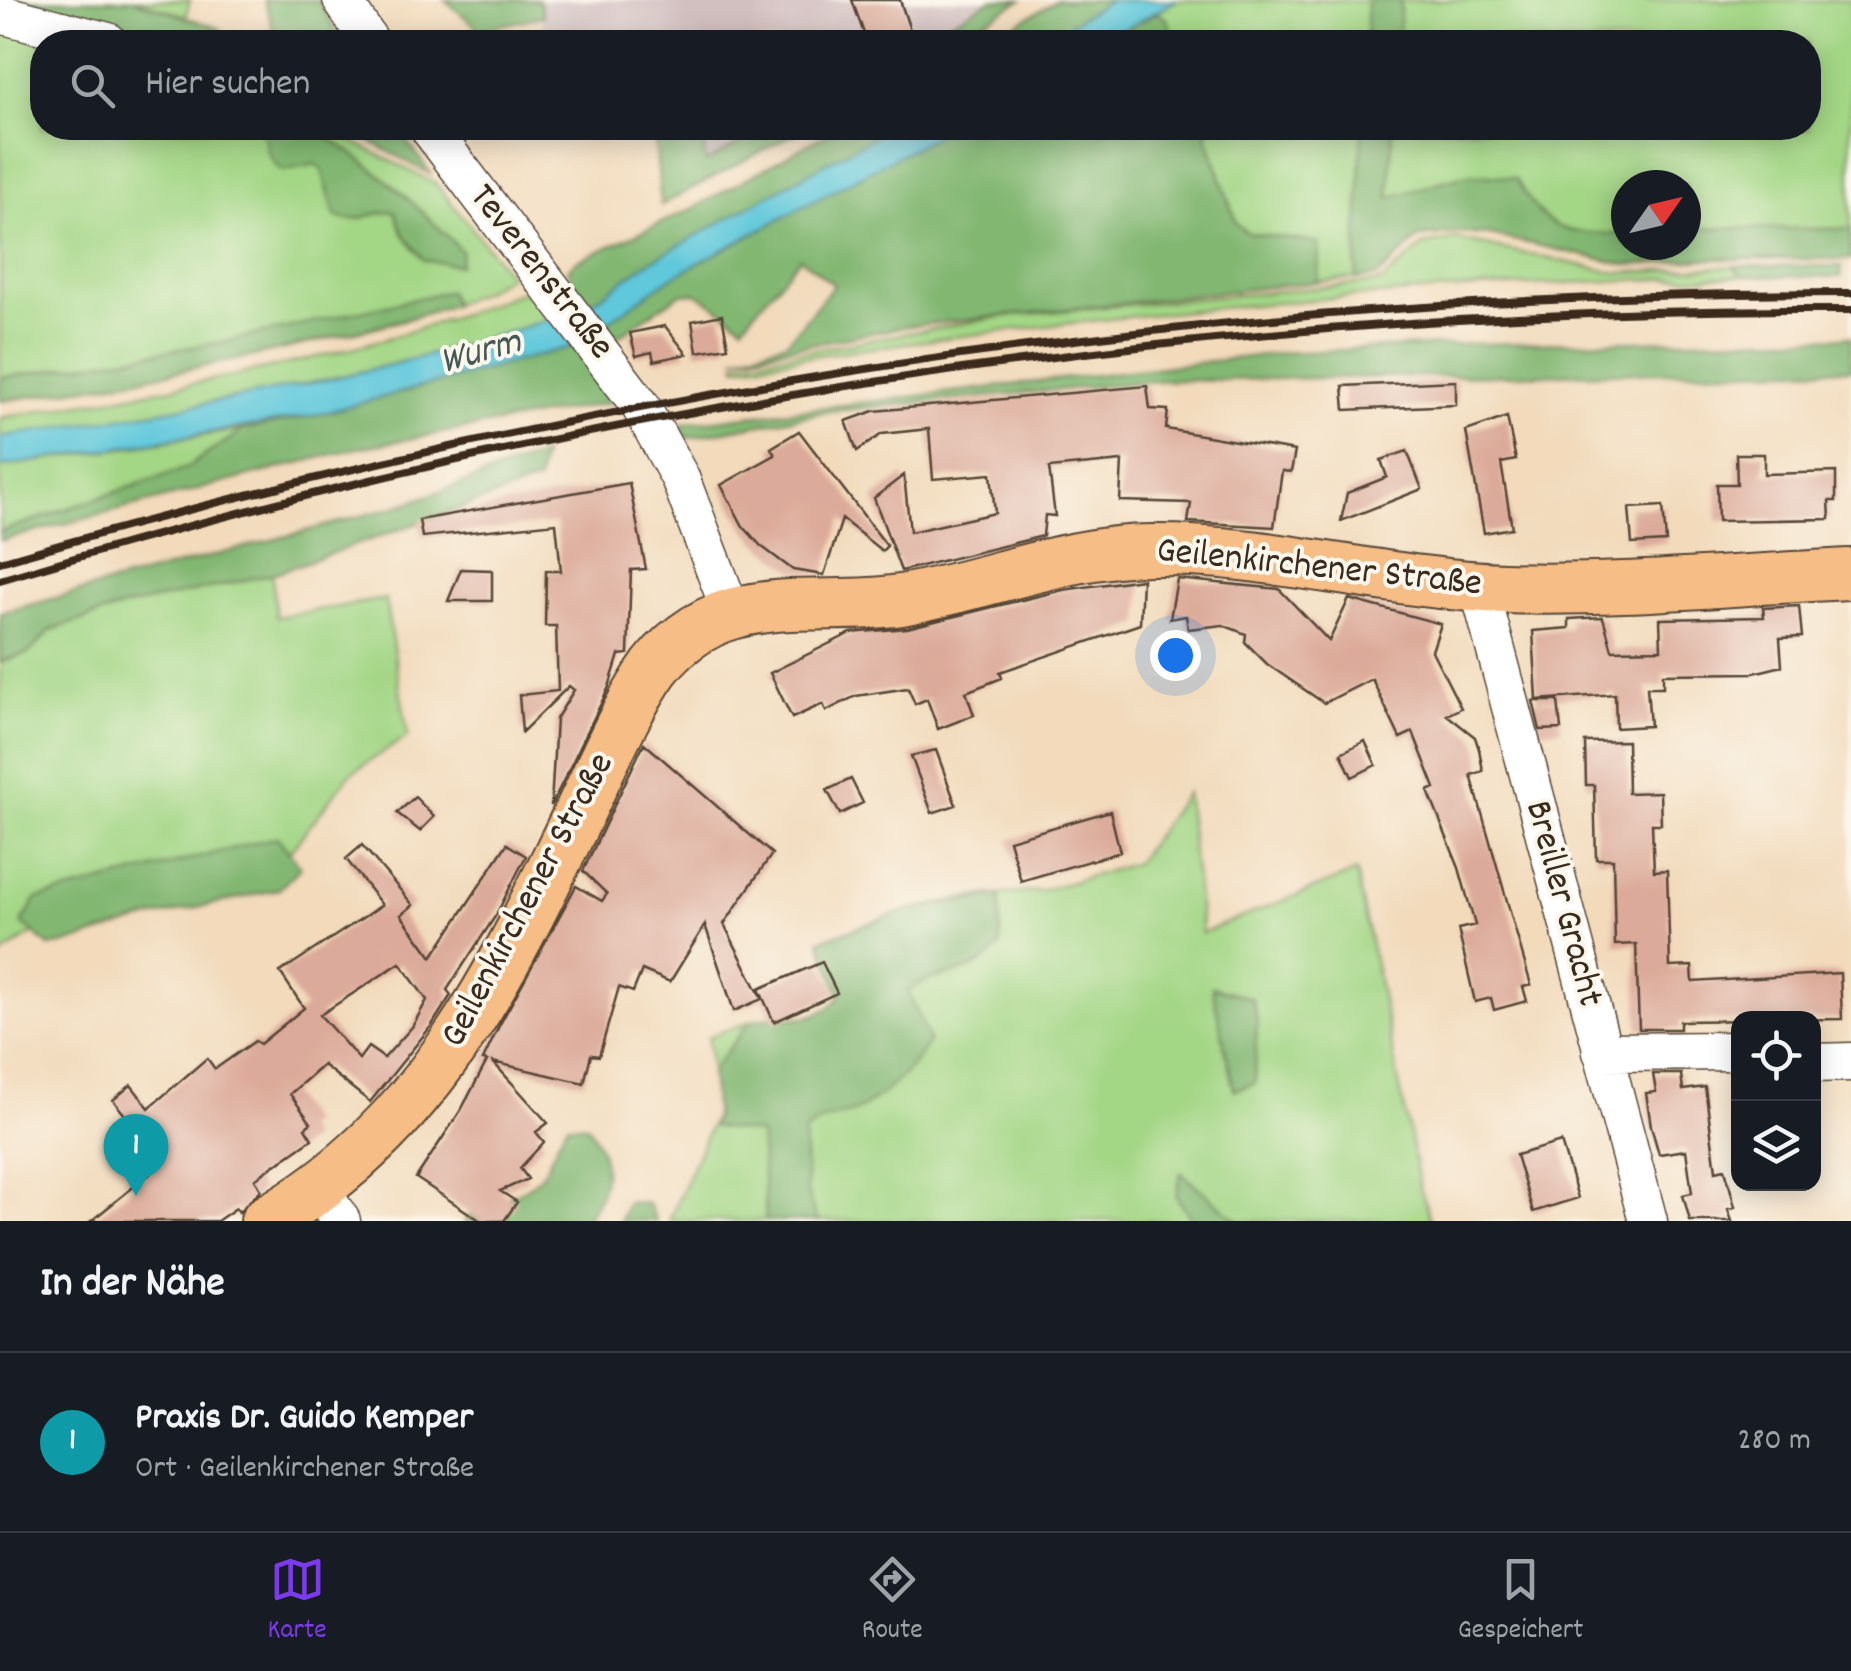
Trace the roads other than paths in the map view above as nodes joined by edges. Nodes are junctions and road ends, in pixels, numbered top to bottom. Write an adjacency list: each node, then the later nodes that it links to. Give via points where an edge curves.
1 (342, 0): 4 (street)
2 (0, 14): 3 (street)
3 (62, 30)
4 (362, 30)
5 (438, 140): 8 (street, Teverenstraße, via 650,420 680,478)
6 (1851, 574): 7 (main road, Geilenkirchener Straße)
7 (1478, 587): 8 (main road, Geilenkirchener Straße, via 1221,552 1118,551 897,600 767,606); 9 (street, Breiller Gracht)
8 (732, 614): 13 (main road, Geilenkirchener Straße, via 683,638 660,658 513,948 446,1059)
9 (1602, 1052): 10 (street); 15 (street, Breiller Gracht)
10 (1731, 1052)
11 (1821, 1062): 12 (street)
12 (1851, 1062)
13 (330, 1204): 14 (main road, Geilenkirchener Straße)
14 (266, 1221)
15 (1648, 1221)

